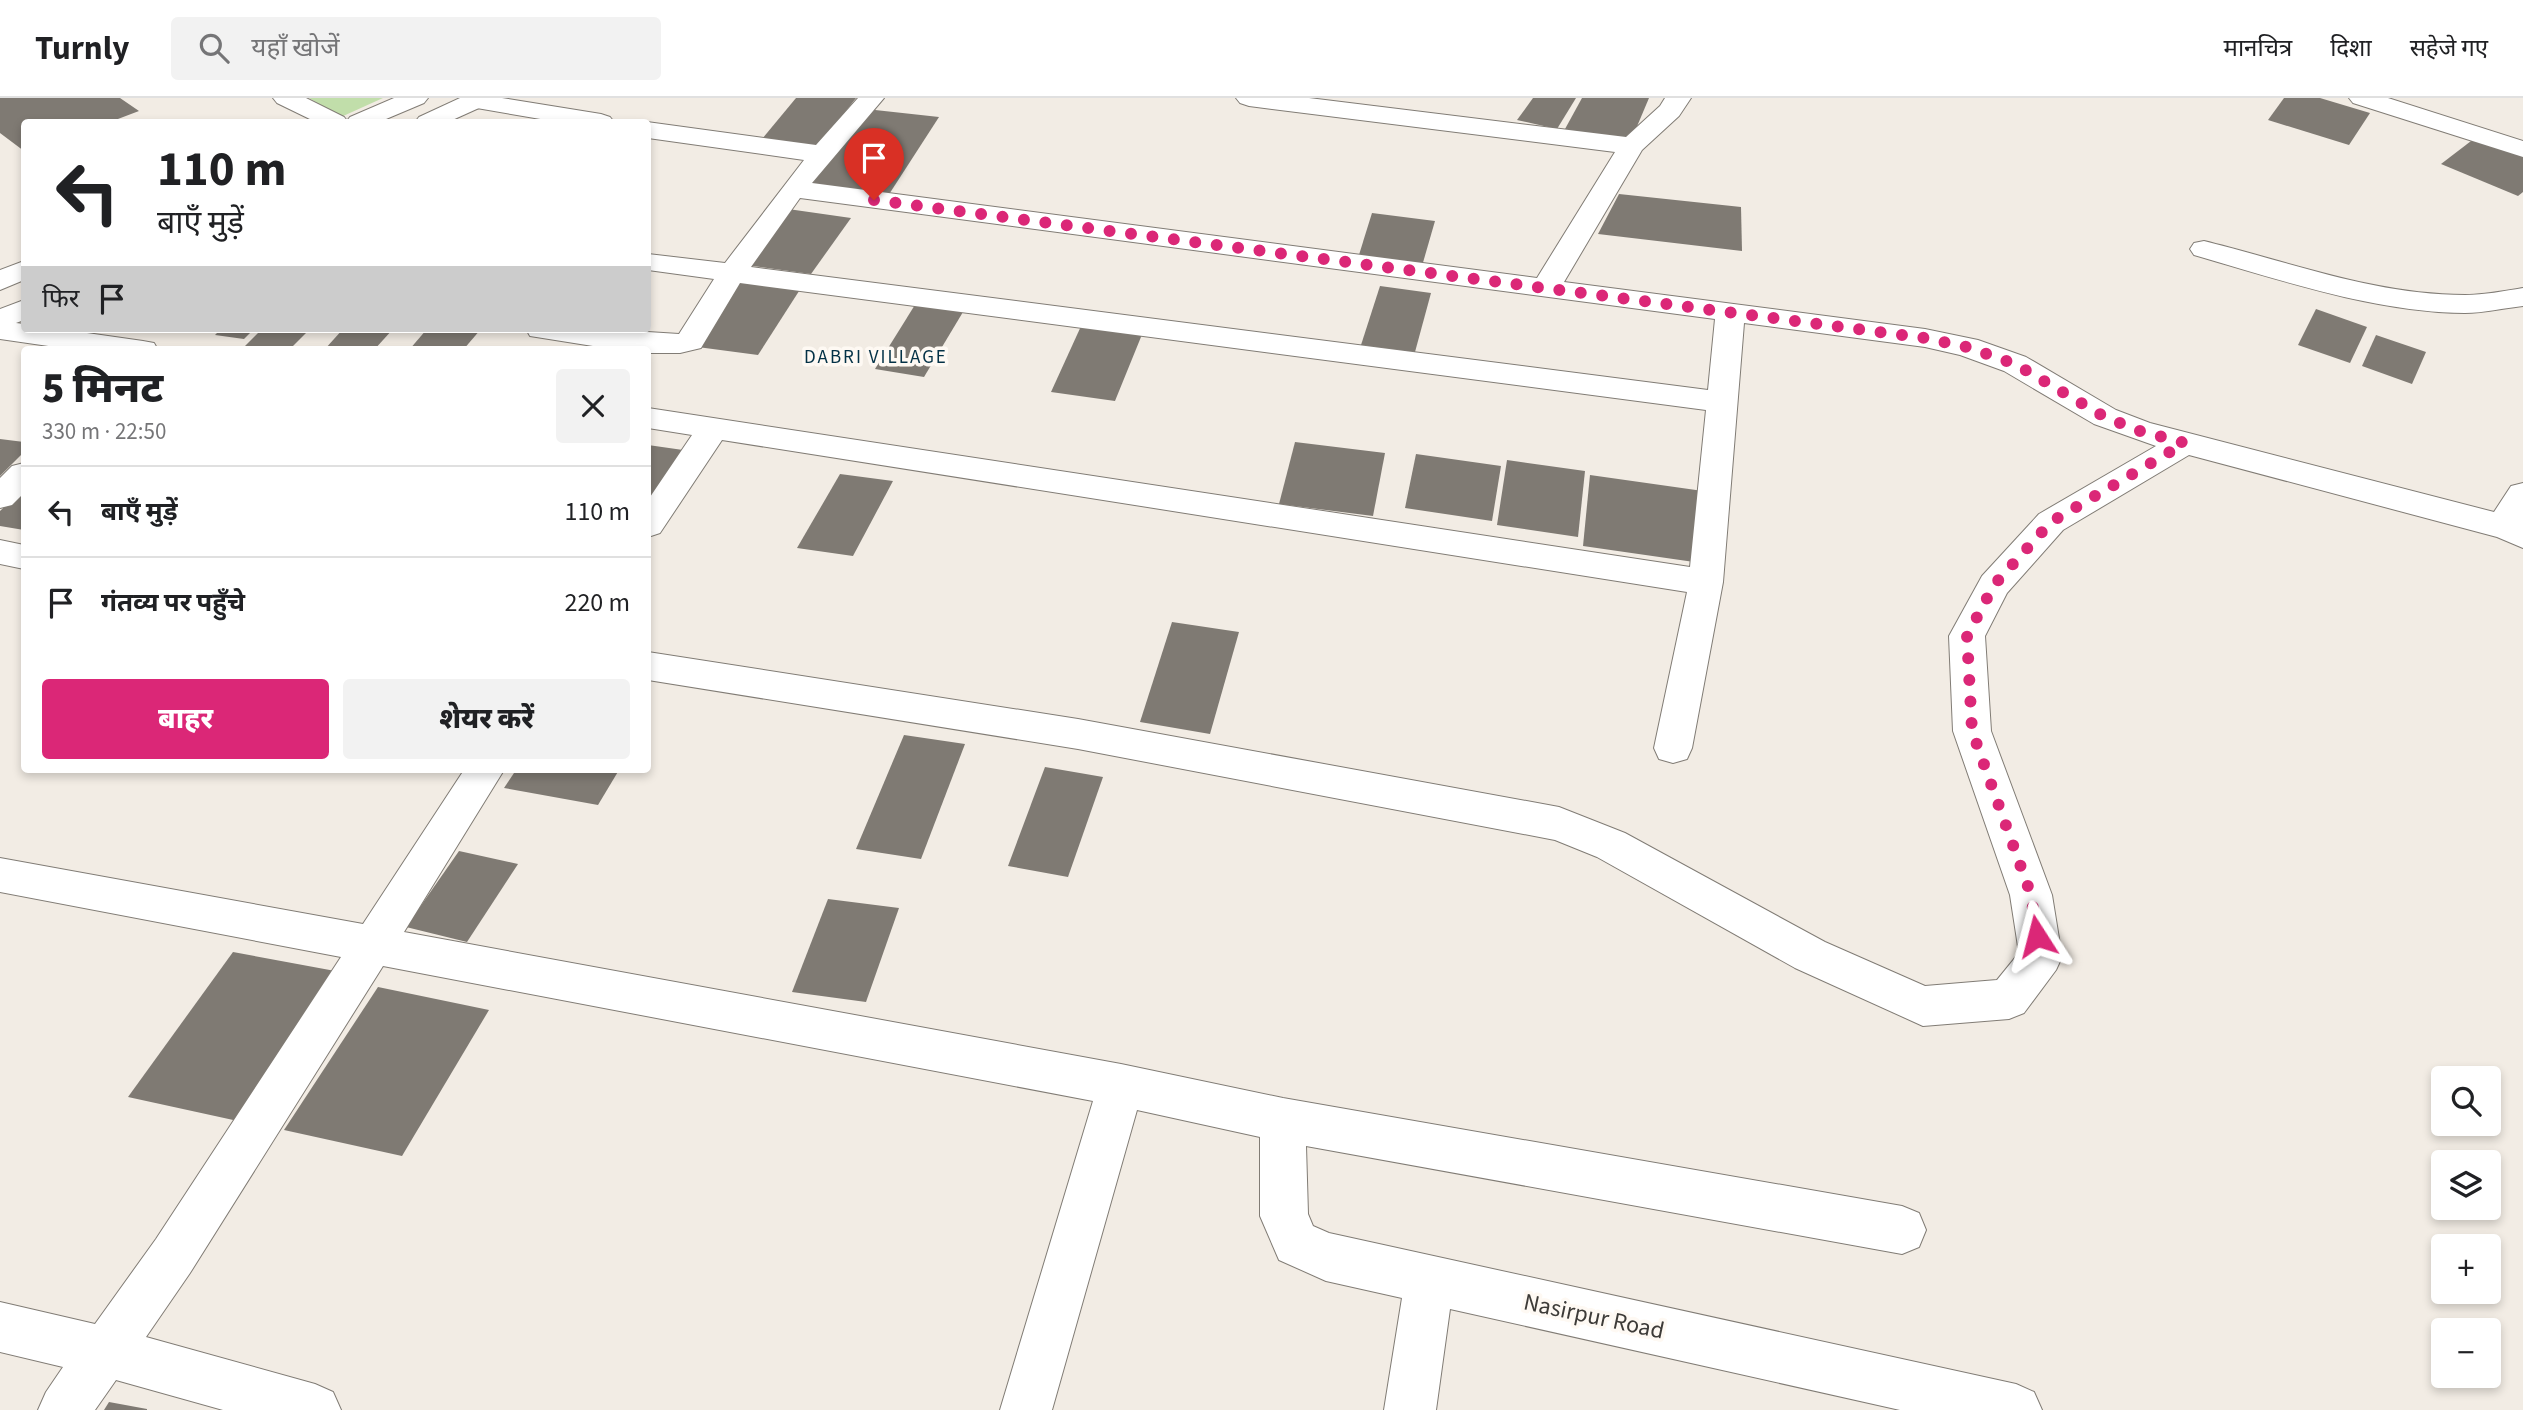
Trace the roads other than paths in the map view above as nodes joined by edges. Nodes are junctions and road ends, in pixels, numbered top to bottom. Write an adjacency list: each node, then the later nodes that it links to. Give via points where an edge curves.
1 (286, 98): 8 (street)
2 (415, 98): 9 (street)
3 (871, 98): 15 (street)
4 (1249, 98): 13 (street)
5 (1678, 98): 13 (street)
6 (2362, 98): 14 (street)
7 (478, 99): 10 (street); 11 (street)
8 (329, 119)
9 (366, 119)
10 (435, 119)
11 (585, 119)
12 (651, 130): 15 (street)
13 (1632, 146): 22 (street)
14 (2523, 149)
15 (821, 154): 16 (street)
16 (793, 188): 20 (street); 22 (street)
17 (2204, 249): 23 (street, via 2309,279 2405,299 2466,304)
18 (651, 262): 20 (street)
19 (21, 271): 21 (street)
20 (732, 273): 30 (street, via 685,344); 32 (street)
21 (0, 281)
22 (1544, 290): 25 (street)
23 (2523, 297)
24 (21, 310): 26 (street)
25 (1730, 313): 32 (street); 35 (street, via 1967,347 2015,364 2105,417)
26 (0, 320)
27 (0, 330): 28 (street)
28 (21, 333)
29 (21, 333): 31 (street)
30 (569, 333)
31 (114, 346)
32 (1721, 402): 43 (street)
33 (651, 419): 34 (street)
34 (712, 430): 39 (street); 43 (street)
35 (2185, 443): 40 (street); 44 (street, via 2051,522 1994,585 1967,636 1972,731 2031,895 2040,957 2009,999 1923,1006 1810,955 1611,845 1559,824 1078,734)
36 (21, 477): 38 (street)
37 (2523, 494): 40 (street, via 2511,511)
38 (0, 497)
39 (651, 521)
40 (2515, 532)
41 (0, 552): 42 (street)
42 (21, 556)
43 (1706, 582): 45 (street)
44 (651, 666)
45 (1673, 748)
46 (483, 773): 48 (street)
47 (0, 875): 48 (street)
48 (375, 943): 49 (street); 54 (street, via 173,1256)
49 (1121, 1085): 50 (street); 57 (street)
50 (1283, 1120): 51 (street); 52 (street, Nasirpur Road, via 1284,1216 1296,1243 1326,1257)
51 (1902, 1230)
52 (1429, 1281): 58 (street); 59 (street, Nasirpur Road)
53 (0, 1327): 54 (street)
54 (103, 1351): 55 (street); 56 (street)
55 (64, 1410)
56 (315, 1410)
57 (1026, 1410)
58 (1410, 1410)
59 (2016, 1410)

